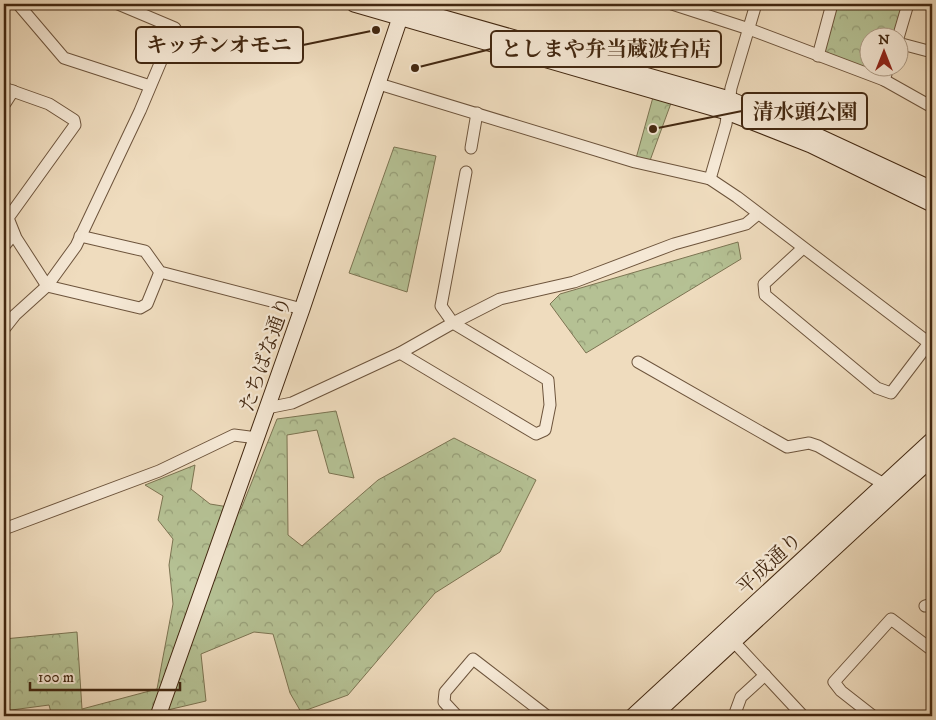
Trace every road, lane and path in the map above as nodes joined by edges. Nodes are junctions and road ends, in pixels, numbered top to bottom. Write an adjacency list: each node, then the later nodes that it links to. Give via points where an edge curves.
1 (18, 4): 17 (street, via 64,58)
2 (118, 4): 17 (street, via 175,28)
3 (354, 4): 9 (street)
4 (672, 4): 8 (street)
5 (756, 4): 11 (street)
6 (832, 4): 14 (street)
7 (908, 4): 10 (street)
8 (686, 6): 11 (street)
9 (402, 8): 16 (street, たちばな通り); 20 (street)
10 (901, 28)
11 (749, 29): 14 (street); 20 (street)
12 (908, 46): 13 (street)
13 (932, 52)
14 (818, 56): 15 (street)
15 (884, 80): 21 (street)
16 (379, 84): 22 (street); 36 (street, たちばな通り)
17 (150, 86): 31 (street)
18 (8, 89): 19 (street); 29 (street, via 49,104 74,120 75,125)
19 (4, 105)
20 (728, 106): 25 (street); 26 (street, via 809,132); 27 (street)
21 (932, 107)
22 (477, 113): 23 (street); 25 (street, via 635,162)
23 (471, 148)
24 (466, 172): 37 (street, via 441,306)
25 (710, 179): 28 (street)
26 (932, 189)
27 (932, 204)
28 (758, 214): 33 (street); 37 (street, via 746,224 674,244 574,282 500,299)
29 (6, 215): 30 (street)
30 (14, 234): 32 (street); 35 (street)
31 (80, 236): 34 (street, via 145,251); 35 (street)
32 (4, 246)
33 (802, 248): 33 (street, via 929,343 891,393 877,388 765,295 764,284)
34 (160, 272): 35 (street, via 147,304 140,308); 36 (street)
35 (47, 286): 38 (street)
36 (302, 309): 41 (street, たちばな通り)
37 (453, 323): 39 (street); 39 (street, via 548,380 550,405 545,430 536,434)
38 (5, 326)
39 (400, 354): 41 (street, via 292,403)
40 (638, 362): 45 (street, via 787,447 809,443 818,446)
41 (267, 408): 42 (street, たちばな通り)
42 (257, 438): 46 (street, via 234,435 159,471); 50 (street, たちばな通り)
43 (932, 440): 45 (street, 平成通り)
44 (932, 458): 47 (street, 平成通り)
45 (884, 484): 53 (street, 平成通り)
46 (4, 529)
47 (734, 642): 49 (street); 54 (street, 平成通り)
48 (932, 650): 57 (street, via 891,619 834,682)
49 (765, 675): 55 (street, via 741,697); 56 (street)
50 (158, 716)
51 (457, 716): 52 (street, via 444,702 445,692 473,659)
52 (547, 716)
53 (633, 716)
54 (653, 716)
55 (734, 716)
56 (803, 716)
57 (873, 716)

